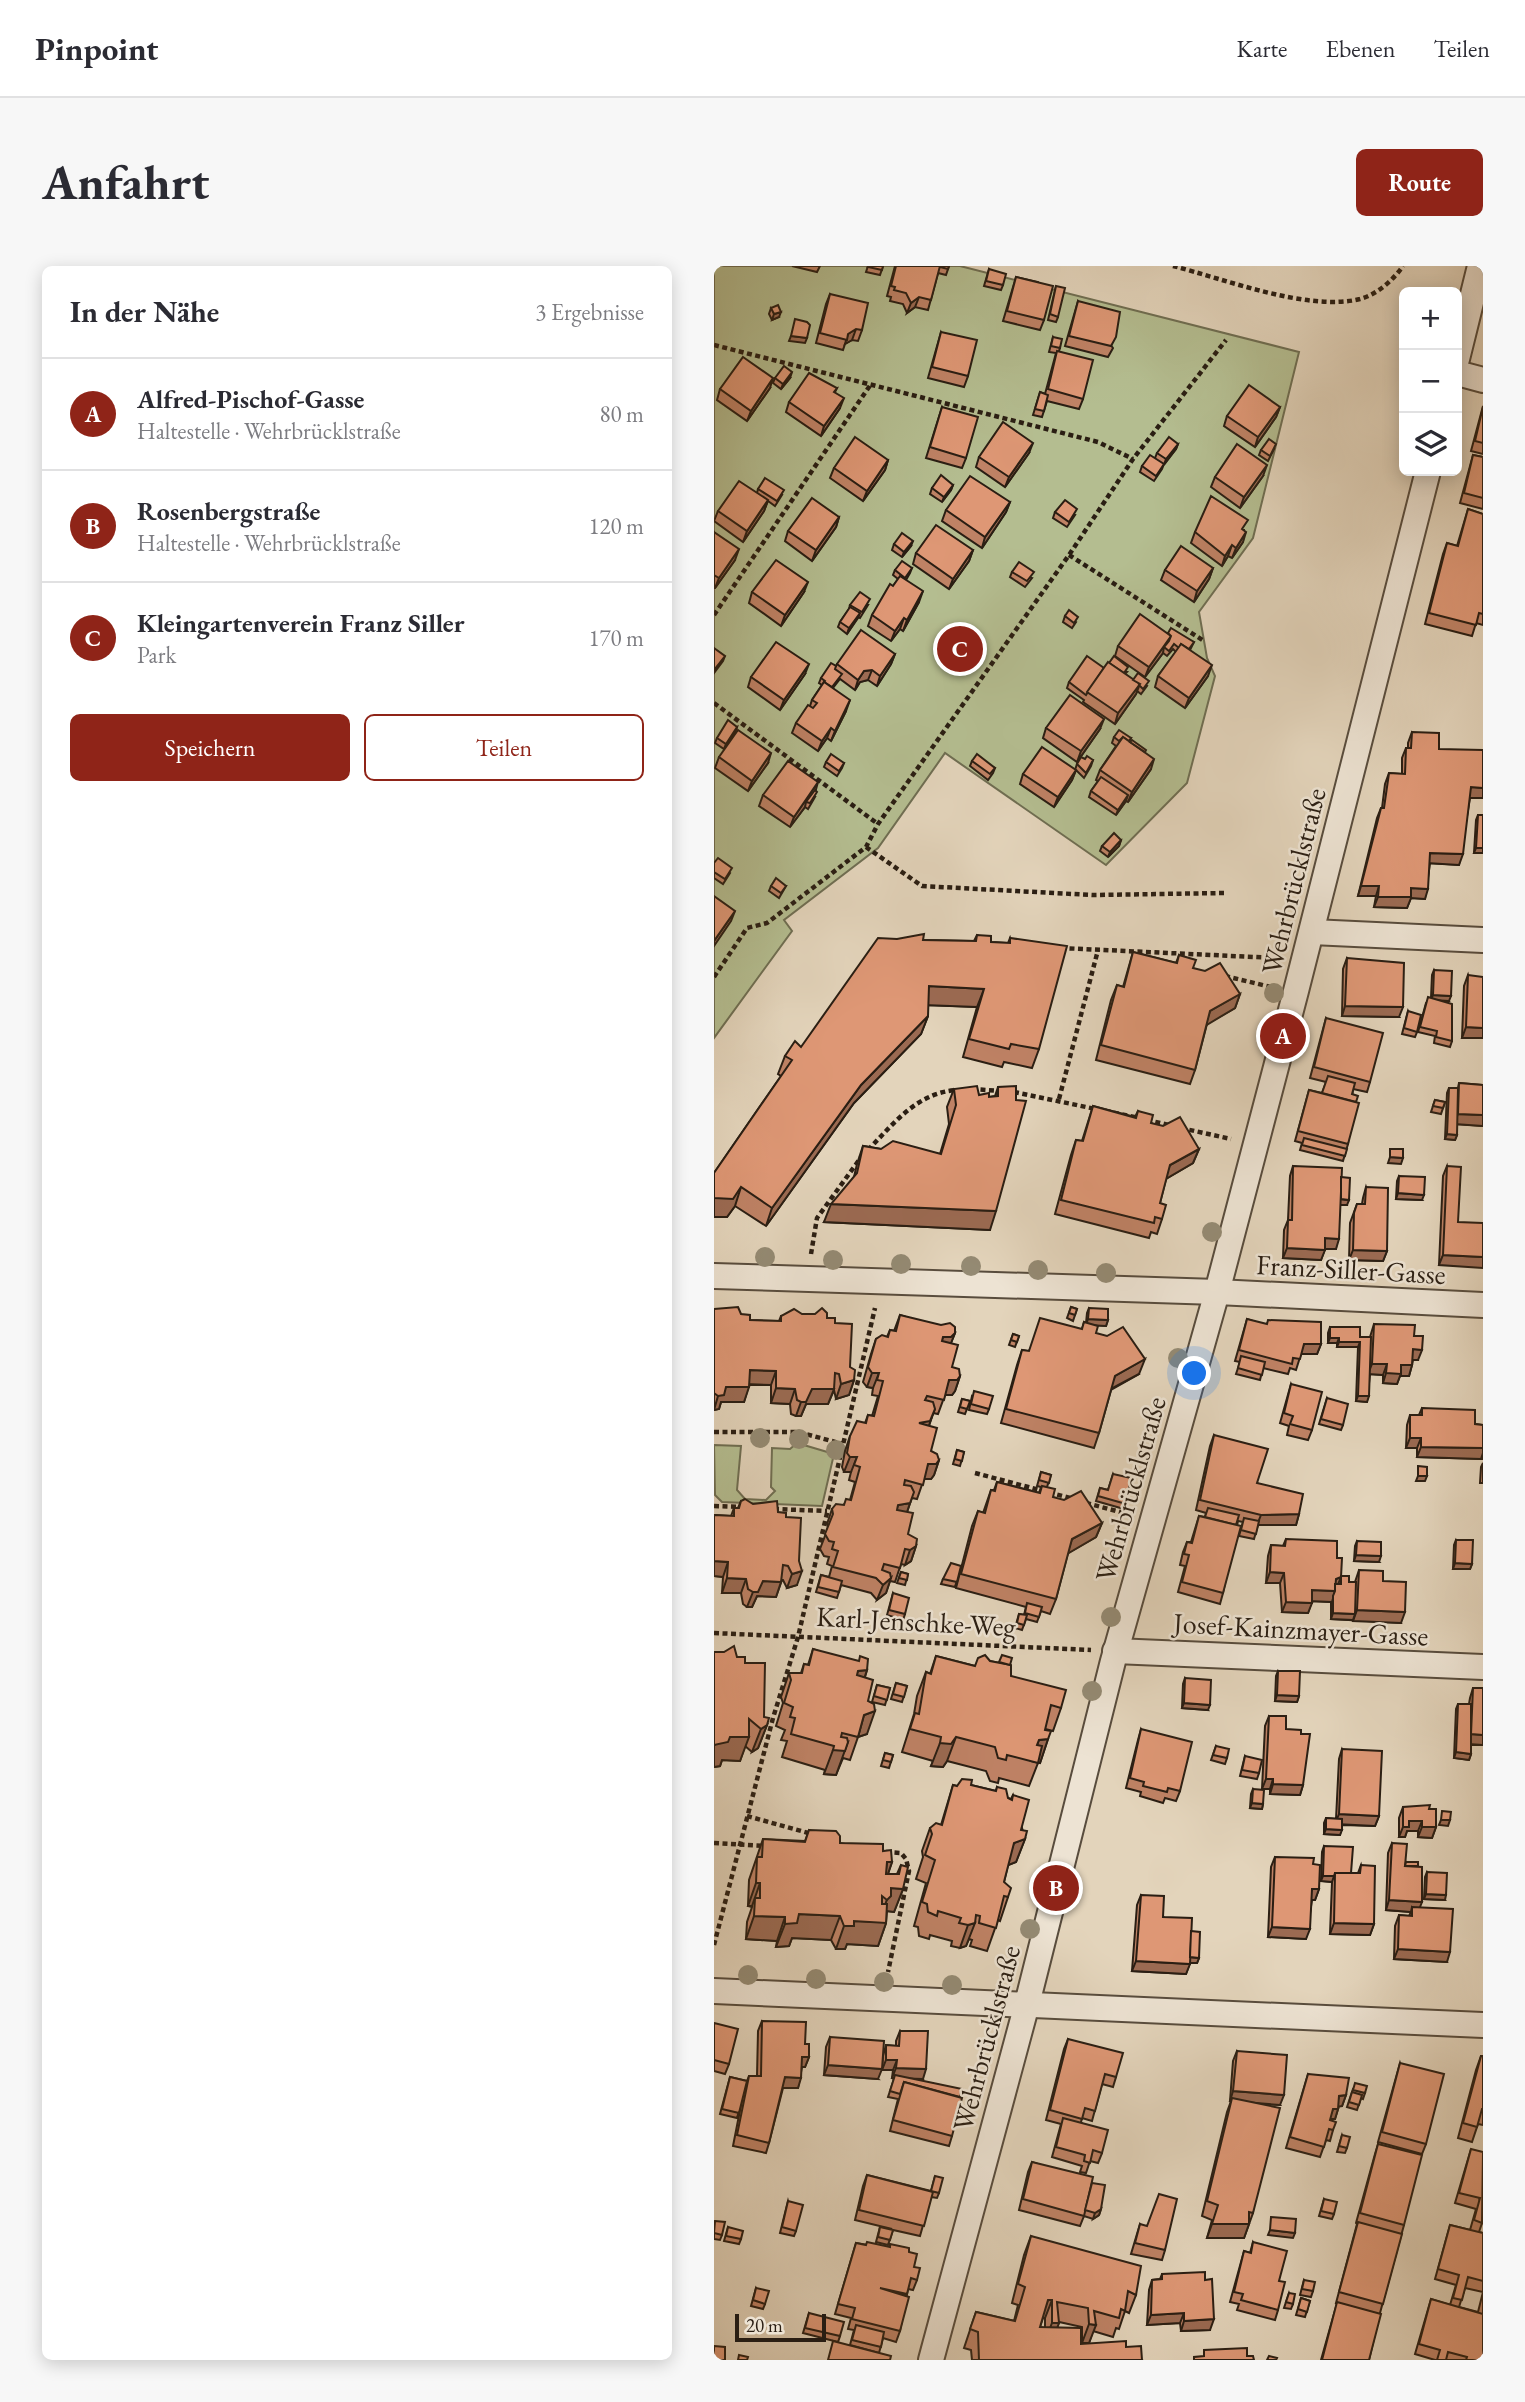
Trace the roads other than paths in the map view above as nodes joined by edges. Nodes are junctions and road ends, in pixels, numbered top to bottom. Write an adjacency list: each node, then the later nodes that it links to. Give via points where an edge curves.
1 (1480, 266): 2 (street)
2 (1459, 350)
3 (1462, 374): 4 (street)
4 (1483, 380)
5 (1427, 476): 6 (street, Wehrbrücklstraße)
6 (1312, 932): 7 (street); 9 (street, Wehrbrücklstraße)
7 (1483, 940)
8 (714, 1276): 9 (street, Franz-Siller-Gasse)
9 (1217, 1292): 10 (street, Franz-Siller-Gasse); 11 (street, Wehrbrücklstraße)
10 (1483, 1305)
11 (1115, 1651): 12 (street, Josef-Kainzmayer-Gasse); 14 (street, Wehrbrücklstraße)
12 (1483, 1667)
13 (714, 1991): 14 (street)
14 (1027, 2004): 15 (street); 16 (street, Wehrbrücklstraße)
15 (1483, 2025)
16 (931, 2360)

